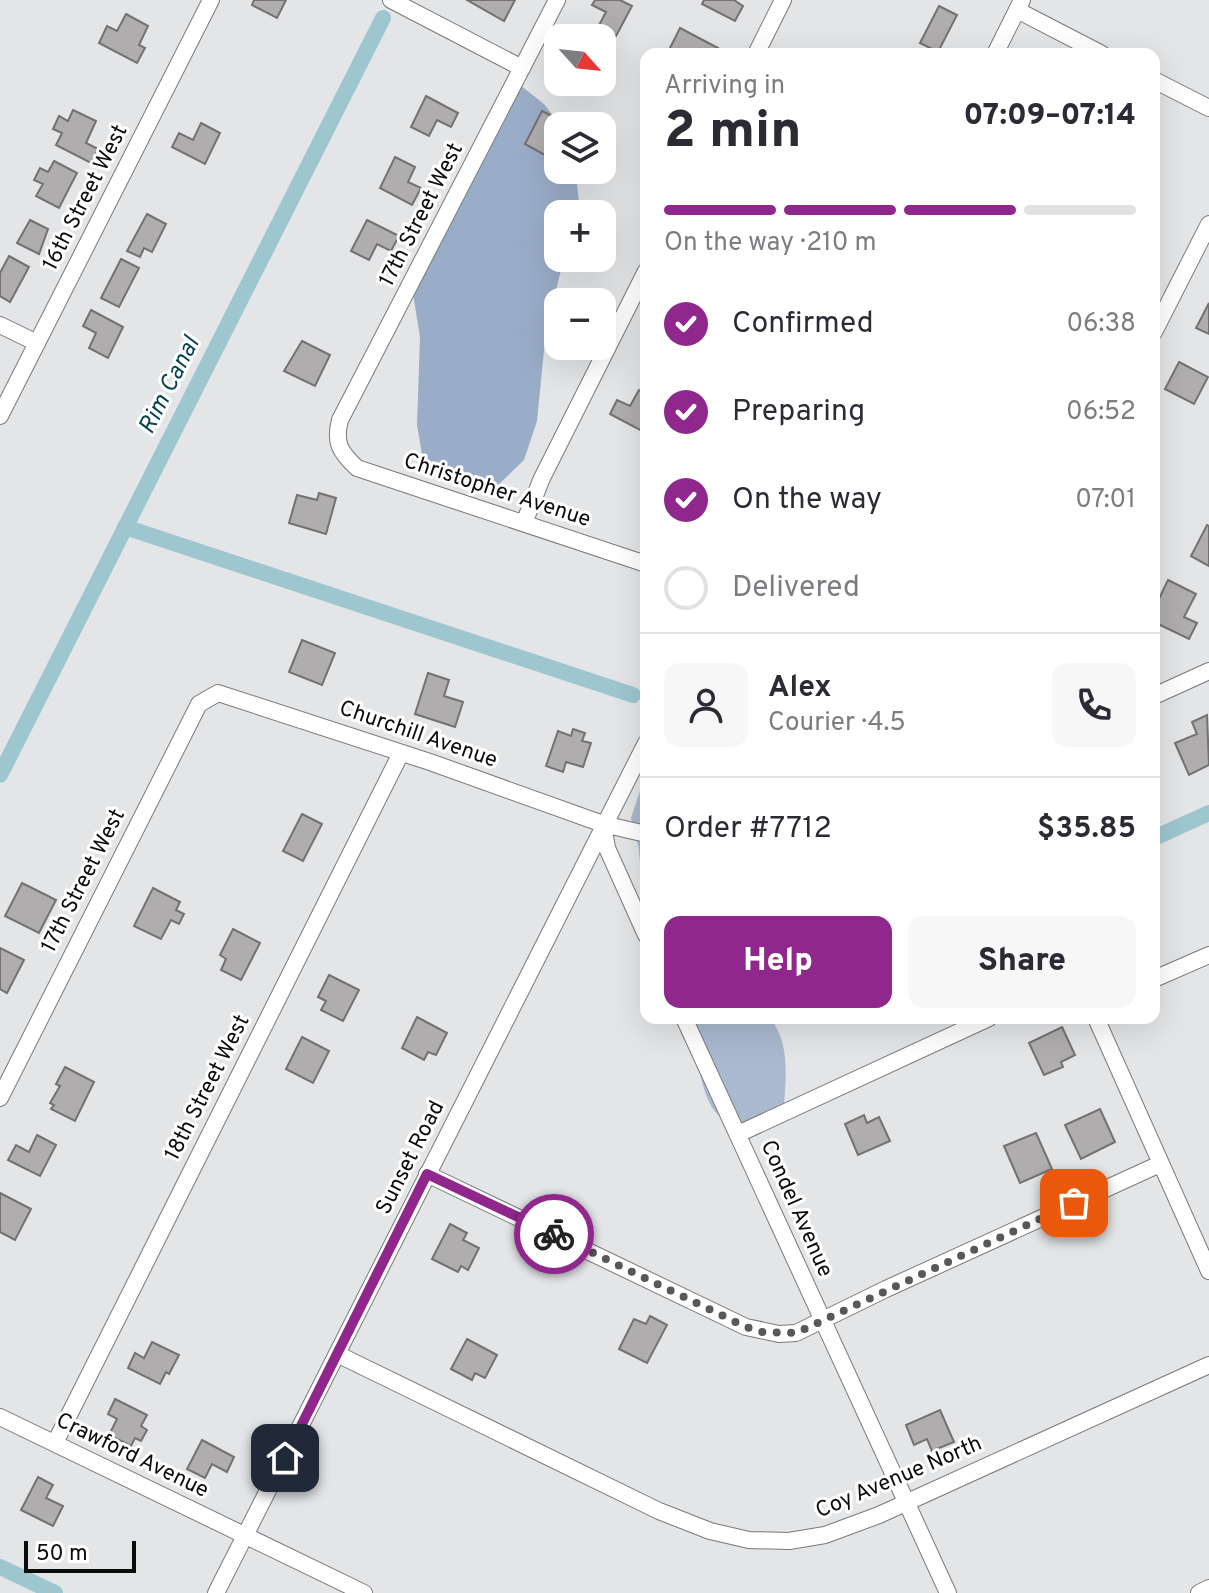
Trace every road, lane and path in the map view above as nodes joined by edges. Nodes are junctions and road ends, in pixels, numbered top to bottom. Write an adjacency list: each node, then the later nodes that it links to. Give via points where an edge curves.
1 (211, 0): 16 (street, 16th Street West)
2 (391, 0): 9 (street)
3 (557, 0): 9 (street, 17th Street West)
4 (783, 0): 6 (street)
5 (1020, 5): 7 (street); 8 (street)
6 (759, 48)
7 (998, 48)
8 (1092, 48)
9 (522, 68): 18 (street, 17th Street West, via 340,420)
10 (1160, 83): 11 (street)
11 (1209, 108)
12 (1209, 224): 14 (street)
13 (640, 283): 19 (street)
14 (1160, 309)
15 (0, 325): 16 (street)
16 (37, 343): 17 (street, 16th Street West)
17 (0, 416)
18 (340, 452): 19 (street, Christopher Avenue, via 357,468)
19 (524, 523): 20 (street, Christopher Avenue)
20 (640, 562)
21 (1209, 671): 23 (street)
22 (218, 693): 24 (street, Churchill Avenue); 34 (street, 17th Street West, via 199,704 192,716)
23 (1160, 693)
24 (401, 753): 26 (street, Churchill Avenue); 43 (street, 18th Street West)
25 (640, 754): 26 (street, Sunset Road)
26 (603, 824): 27 (street, Churchill Avenue); 28 (street, via 607,848); 37 (street, Sunset Road)
27 (640, 833)
28 (640, 922)
29 (1209, 955): 30 (street)
30 (1160, 976)
31 (687, 1024): 35 (street, Condel Avenue)
32 (976, 1024): 35 (street)
33 (1099, 1024): 36 (street)
34 (0, 1098)
35 (738, 1134): 39 (street, Condel Avenue)
36 (1160, 1164): 38 (street); 39 (street)
37 (427, 1174): 39 (street, via 746,1327 796,1333); 40 (street, Sunset Road)
38 (1209, 1271)
39 (823, 1319): 44 (street, Condel Avenue)
40 (337, 1354): 44 (street, Coy Avenue North, via 659,1511 729,1537 807,1539); 45 (street, Sunset Road)
41 (1209, 1365): 44 (street, Coy Avenue North)
42 (0, 1417): 43 (street, Crawford Avenue)
43 (55, 1443): 45 (street, Crawford Avenue)
44 (905, 1503): 49 (street, Condel Avenue)
45 (245, 1535): 47 (street, Sunset Road); 48 (street, Crawford Avenue)
46 (1209, 1588): 50 (street)
47 (216, 1593)
48 (364, 1593)
49 (948, 1593)
50 (1199, 1593)

